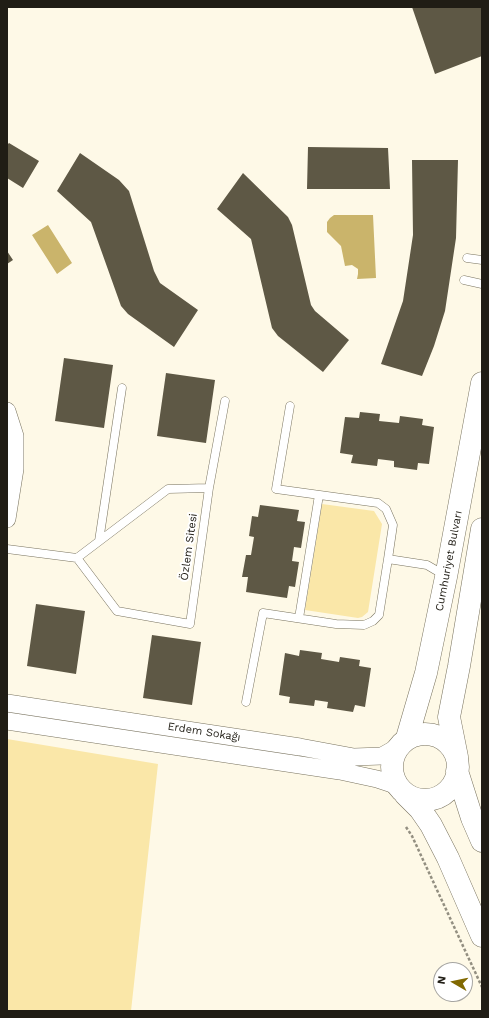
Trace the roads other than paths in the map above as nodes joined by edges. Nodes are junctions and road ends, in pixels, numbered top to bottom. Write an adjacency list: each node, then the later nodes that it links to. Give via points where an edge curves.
1 (467, 258): 2 (lane)
2 (482, 260)
3 (464, 280): 4 (lane)
4 (482, 284)
5 (482, 383): 19 (street, Cumhuriyet Bulvarı)
6 (122, 388): 14 (lane)
7 (225, 401): 10 (lane)
8 (290, 406): 11 (lane, via 276,489)
9 (7, 411): 12 (street, via 15,436 16,468)
10 (209, 488): 14 (lane, via 168,489); 17 (lane, Özlem Sitesi, via 190,624 117,611)
11 (318, 495): 18 (lane, via 378,504 386,509 393,525); 21 (lane)
12 (7, 519)
13 (482, 529): 16 (street)
14 (99, 541): 17 (lane)
15 (7, 549): 17 (lane)
16 (480, 554): 20 (street)
17 (77, 558)
18 (388, 559): 19 (lane, via 427,565); 21 (lane, via 379,615 373,621 364,626)
19 (446, 577): 20 (street); 25 (street, Cumhuriyet Bulvarı, via 426,673)
20 (472, 581): 26 (street, via 449,718)
21 (299, 618): 22 (lane, via 262,613)
22 (246, 702)
23 (7, 703): 25 (street, Erdem Sokağı, via 354,757 382,756)
24 (7, 721): 27 (street, Erdem Sokağı, via 340,771 376,779)
25 (403, 742): 26 (street, via 415,735 436,735 449,744); 27 (street, via 393,756 391,766)
26 (457, 764): 27 (street, via 456,777 444,794 424,800 414,798); 28 (street, via 472,818)
27 (401, 790): 29 (street, via 420,809 431,825)
28 (482, 842)
29 (482, 936)

